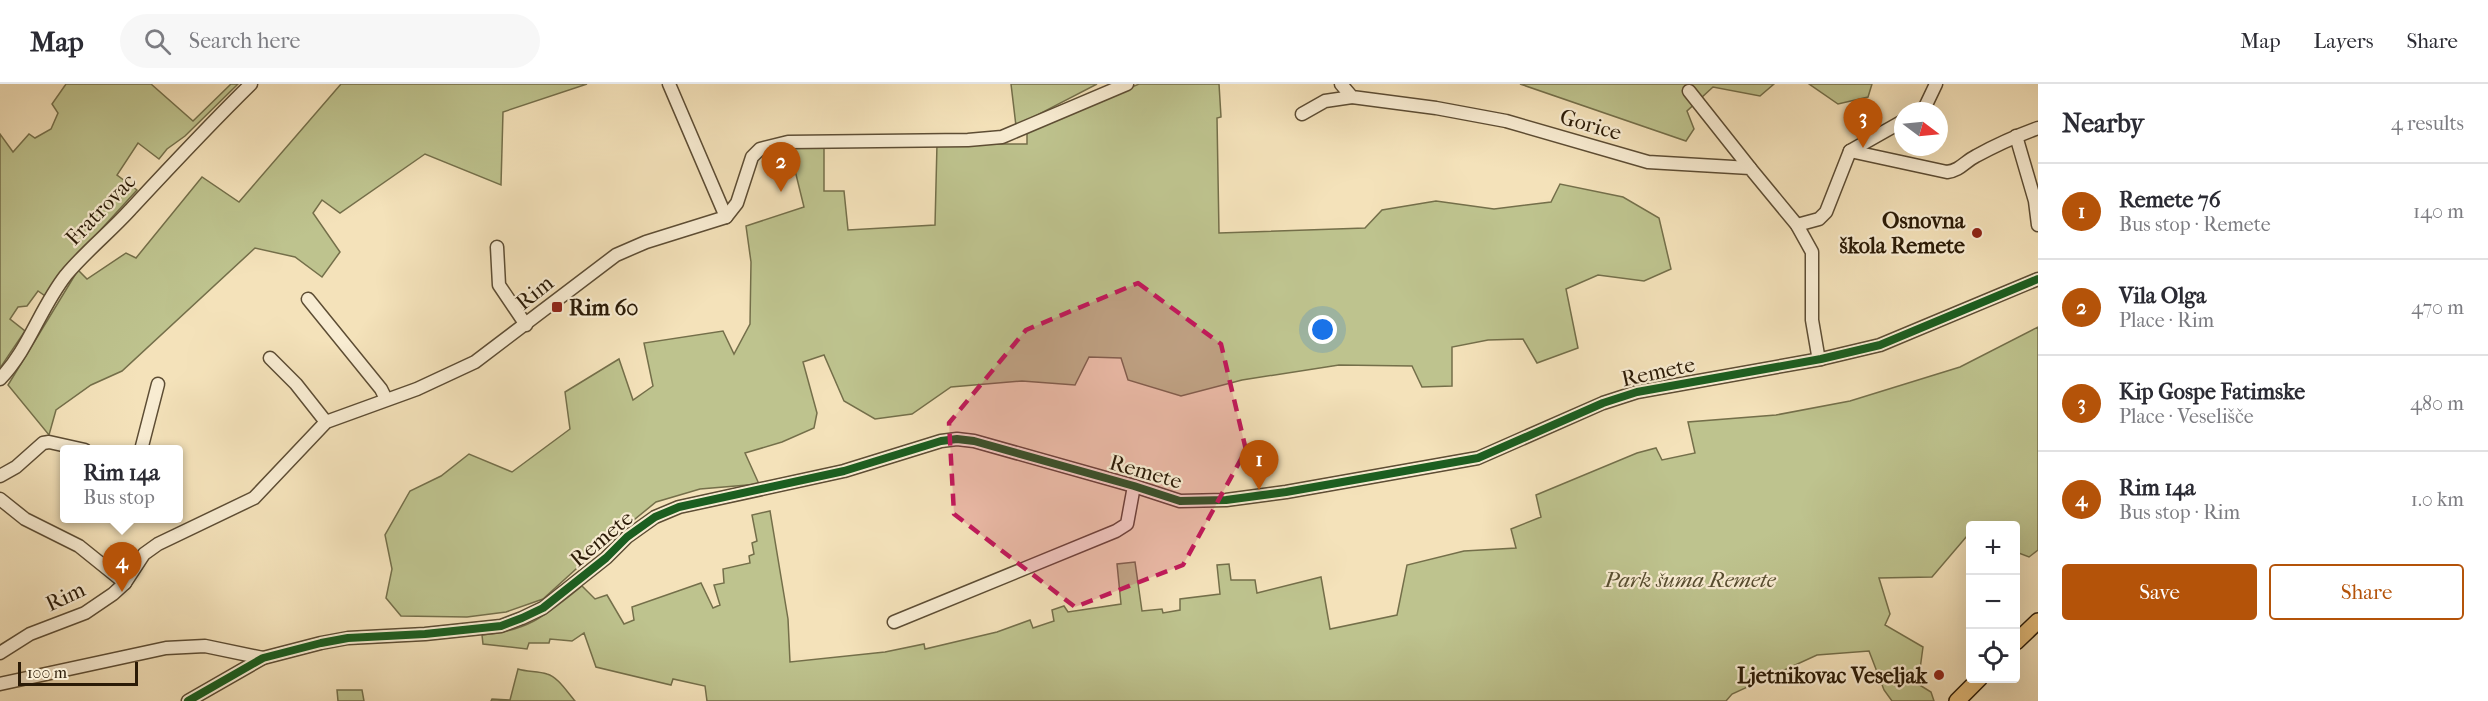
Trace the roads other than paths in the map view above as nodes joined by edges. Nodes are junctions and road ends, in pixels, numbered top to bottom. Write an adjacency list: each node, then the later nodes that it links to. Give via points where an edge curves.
1 (251, 84): 24 (street, Fratrovac, via 66,276 14,364)
2 (669, 84): 15 (street)
3 (1126, 84): 15 (street, via 1002,137 771,145 752,157 737,203)
4 (1341, 84): 7 (street)
5 (1936, 84): 8 (street)
6 (1689, 91): 14 (street)
7 (1352, 97): 9 (street, Gorice, via 1326,101); 14 (street, Gorice, via 1506,122 1648,162)
8 (1927, 102)
9 (1302, 114)
10 (1894, 126): 13 (street)
11 (2038, 128): 12 (street)
12 (2016, 136): 13 (street, via 1967,161 1958,170 1947,172); 17 (street)
13 (1850, 151): 16 (street, via 1826,212 1819,219)
14 (1750, 168): 16 (street)
15 (726, 217): 21 (street, Rim, via 616,255)
16 (1797, 225): 23 (street, via 1812,252 1812,320)
17 (2038, 225)
18 (498, 247): 21 (street, via 499,285)
19 (2038, 279): 23 (street, Remete, via 1881,345)
20 (308, 299): 26 (street)
21 (526, 325): 26 (street, Rim, via 475,362 417,390)
22 (270, 358): 27 (street)
23 (1821, 359): 31 (street, Remete, via 1637,392 1478,458 1431,467 1286,492 1196,502 1180,501)
24 (0, 379)
25 (158, 384): 29 (street)
26 (386, 399): 27 (street, Rim)
27 (326, 422): 33 (street, Rim, via 254,498 158,544 144,554)
28 (62, 445): 30 (street, via 43,443)
29 (142, 445)
30 (0, 476)
31 (1134, 486): 35 (street, via 1127,524 1116,531); 38 (street, Remete, via 974,441 940,441 844,471 712,499 663,514 627,537 543,608 501,627 348,638)
32 (0, 499): 33 (street, via 25,519 79,546)
33 (125, 583): 37 (street, Rim, via 86,613 30,634)
34 (2038, 621): 36 (main road)
35 (894, 622)
36 (2020, 638)
37 (0, 653)
38 (264, 658): 40 (street, via 205,646 166,648); 41 (street)
39 (1975, 683): 42 (main road)
40 (0, 684)
41 (188, 701)
42 (1957, 701)

